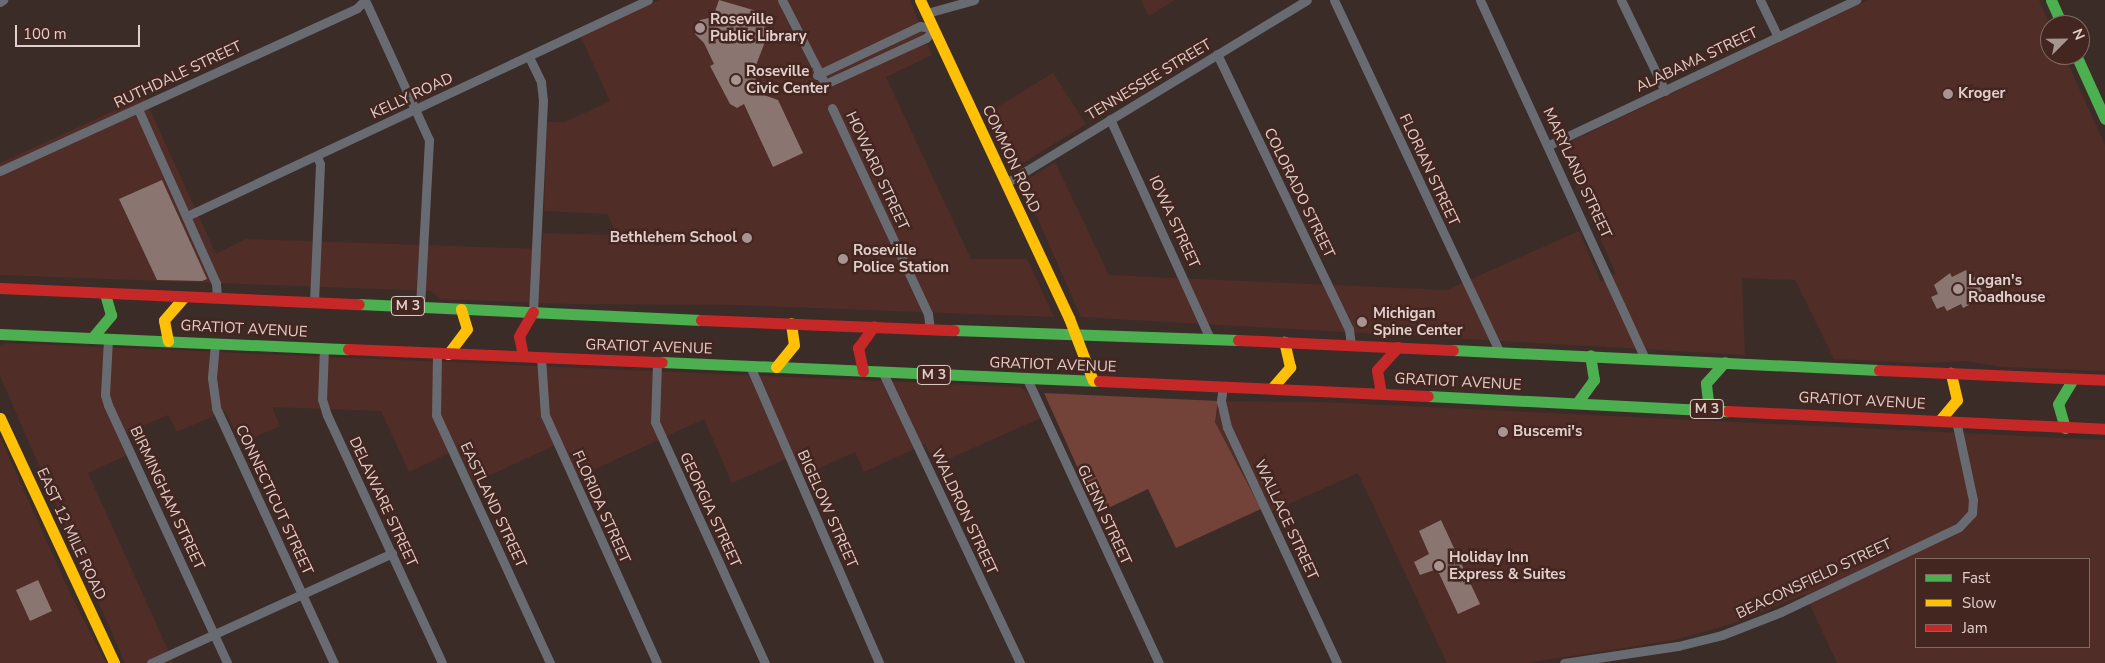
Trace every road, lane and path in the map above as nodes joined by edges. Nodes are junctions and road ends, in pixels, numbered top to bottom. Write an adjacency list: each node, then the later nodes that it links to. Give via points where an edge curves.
1 (365, 0): 23 (street, RUTHDALE STREET, via 357,8); 24 (street)
2 (648, 0): 18 (street, KELLY ROAD)
3 (782, 0): 20 (street)
4 (920, 0): 13 (main road, COMMON ROAD)
5 (974, 0): 13 (street)
6 (1307, 0): 17 (street, TENNESSEE STREET)
7 (1334, 0): 54 (street, FLORIAN STREET)
8 (1480, 0): 27 (street, MARYLAND STREET)
9 (1621, 0): 21 (street)
10 (1760, 0): 16 (street)
11 (1856, 0): 16 (street, ALABAMA STREET)
12 (2051, 0): 14 (main road)
13 (927, 14): 15 (main road, COMMON ROAD)
14 (2058, 15)
15 (934, 29): 20 (street, via 920,26); 20 (street, via 926,38 832,83 824,84); 30 (main road, COMMON ROAD)
16 (1778, 37): 21 (street, ALABAMA STREET)
17 (1217, 54): 25 (street, TENNESSEE STREET); 51 (street, COLORADO STREET, via 1349,329)
18 (529, 57): 24 (street, KELLY ROAD); 39 (street, via 541,82 543,100)
19 (2081, 65): 26 (main road)
20 (818, 75)
21 (1665, 91): 27 (street, ALABAMA STREET)
22 (832, 108): 42 (street, HOWARD STREET, via 928,314)
23 (138, 109): 29 (street, RUTHDALE STREET); 31 (street)
24 (416, 110): 28 (street, KELLY ROAD); 37 (street, via 429,140)
25 (1110, 119): 30 (street, TENNESSEE STREET); 46 (street, IOWA STREET)
26 (2105, 119)
27 (1548, 145): 59 (street, MARYLAND STREET)
28 (317, 156): 31 (street, KELLY ROAD); 36 (street, via 320,164)
29 (0, 171)
30 (1006, 183): 43 (main road, COMMON ROAD)
31 (187, 216): 35 (street, via 216,283)
32 (0, 288): 33 (main road, GRATIOT AVENUE / M 3)
33 (105, 294): 34 (main road, GRATIOT AVENUE / M 3); 45 (main road, via 111,315)
34 (184, 297): 35 (main road, GRATIOT AVENUE / M 3); 48 (main road, via 164,320)
35 (217, 298): 36 (main road, GRATIOT AVENUE / M 3)
36 (314, 302): 37 (main road, GRATIOT AVENUE / M 3)
37 (420, 307): 38 (main road, GRATIOT AVENUE / M 3)
38 (461, 309): 39 (main road, GRATIOT AVENUE / M 3); 55 (main road, via 467,329)
39 (533, 312): 40 (main road, GRATIOT AVENUE / M 3); 57 (main road, via 519,336)
40 (791, 323): 41 (main road, GRATIOT AVENUE / M 3); 63 (main road, via 794,346)
41 (874, 326): 42 (main road, GRATIOT AVENUE / M 3); 64 (main road, via 858,348)
42 (930, 330): 43 (main road, GRATIOT AVENUE / M 3)
43 (1073, 332): 46 (main road, GRATIOT AVENUE / M 3); 70 (main road, COMMON ROAD)
44 (0, 334): 45 (main road, GRATIOT AVENUE / M 3)
45 (92, 338): 47 (main road, GRATIOT AVENUE / M 3)
46 (1210, 338): 49 (main road, GRATIOT AVENUE / M 3)
47 (108, 339): 48 (main road, GRATIOT AVENUE / M 3); 83 (street, BIRMINGHAM STREET, via 108,405)
48 (168, 340): 50 (main road, GRATIOT AVENUE / M 3)
49 (1284, 342): 51 (main road, GRATIOT AVENUE / M 3); 72 (main road, via 1290,367)
50 (215, 343): 53 (main road, GRATIOT AVENUE / M 3); 82 (street, CONNECTICUT STREET, via 212,378 216,408)
51 (1351, 345): 52 (main road, GRATIOT AVENUE / M 3)
52 (1398, 347): 54 (main road, GRATIOT AVENUE / M 3); 73 (main road, via 1377,370)
53 (324, 348): 55 (main road, GRATIOT AVENUE / M 3); 81 (street, DELAWARE STREET, via 321,389 325,408)
54 (1500, 352): 56 (main road, GRATIOT AVENUE / M 3)
55 (442, 354): 57 (main road, GRATIOT AVENUE / M 3); 89 (street, EASTLAND STREET, via 436,415)
56 (1590, 355): 59 (main road, GRATIOT AVENUE / M 3); 74 (main road, via 1594,380)
57 (523, 356): 58 (main road, GRATIOT AVENUE / M 3)
58 (541, 357): 61 (main road, GRATIOT AVENUE / M 3); 90 (street, FLORIDA STREET, via 545,415)
59 (1646, 358): 60 (main road, GRATIOT AVENUE / M 3)
60 (1725, 362): 66 (main road, GRATIOT AVENUE / M 3); 75 (main road, via 1706,384)
61 (657, 363): 62 (main road, GRATIOT AVENUE / M 3); 91 (street, GEORGIA STREET, via 655,422)
62 (750, 366): 63 (main road, GRATIOT AVENUE / M 3); 92 (street, BIGELOW STREET)
63 (776, 367): 64 (main road, GRATIOT AVENUE / M 3)
64 (864, 371): 65 (main road, GRATIOT AVENUE / M 3)
65 (884, 373): 67 (main road, GRATIOT AVENUE / M 3); 93 (street, WALDRON STREET)
66 (1951, 373): 68 (main road, GRATIOT AVENUE / M 3); 77 (main road, via 1957,387 1957,400)
67 (1027, 379): 70 (main road, GRATIOT AVENUE / M 3); 94 (street, GLENN STREET)
68 (2073, 379): 69 (main road, GRATIOT AVENUE / M 3); 79 (main road, via 2058,404)
69 (2105, 380)
70 (1093, 381): 71 (main road, GRATIOT AVENUE / M 3)
71 (1222, 386): 72 (main road, GRATIOT AVENUE / M 3); 95 (street, WALLACE STREET, via 1221,401 1227,427)
72 (1272, 388): 73 (main road, GRATIOT AVENUE / M 3)
73 (1381, 393): 74 (main road, GRATIOT AVENUE / M 3)
74 (1577, 403): 75 (main road, GRATIOT AVENUE / M 3)
75 (1708, 409): 77 (main road, GRATIOT AVENUE / M 3)
76 (0, 418): 84 (main road, EAST 12 MILE ROAD)
77 (1940, 420): 78 (main road, GRATIOT AVENUE / M 3)
78 (1956, 421): 79 (main road, GRATIOT AVENUE / M 3); 96 (street, BEACONSFIELD STREET, via 1973,500 1972,514 1959,527 1781,612 1730,632 1678,646)
79 (2065, 428): 80 (main road, GRATIOT AVENUE / M 3)
80 (2105, 429)
81 (392, 553): 82 (street); 88 (street, DELAWARE STREET)
82 (303, 594): 83 (street); 87 (street, CONNECTICUT STREET)
83 (215, 635): 85 (street); 86 (street, BIRMINGHAM STREET)
84 (114, 663)
85 (151, 663)
86 (227, 663)
87 (334, 663)
88 (442, 663)
89 (550, 663)
90 (657, 663)
91 (765, 663)
92 (880, 663)
93 (1020, 663)
94 (1159, 663)
95 (1337, 663)
96 (1564, 663)

